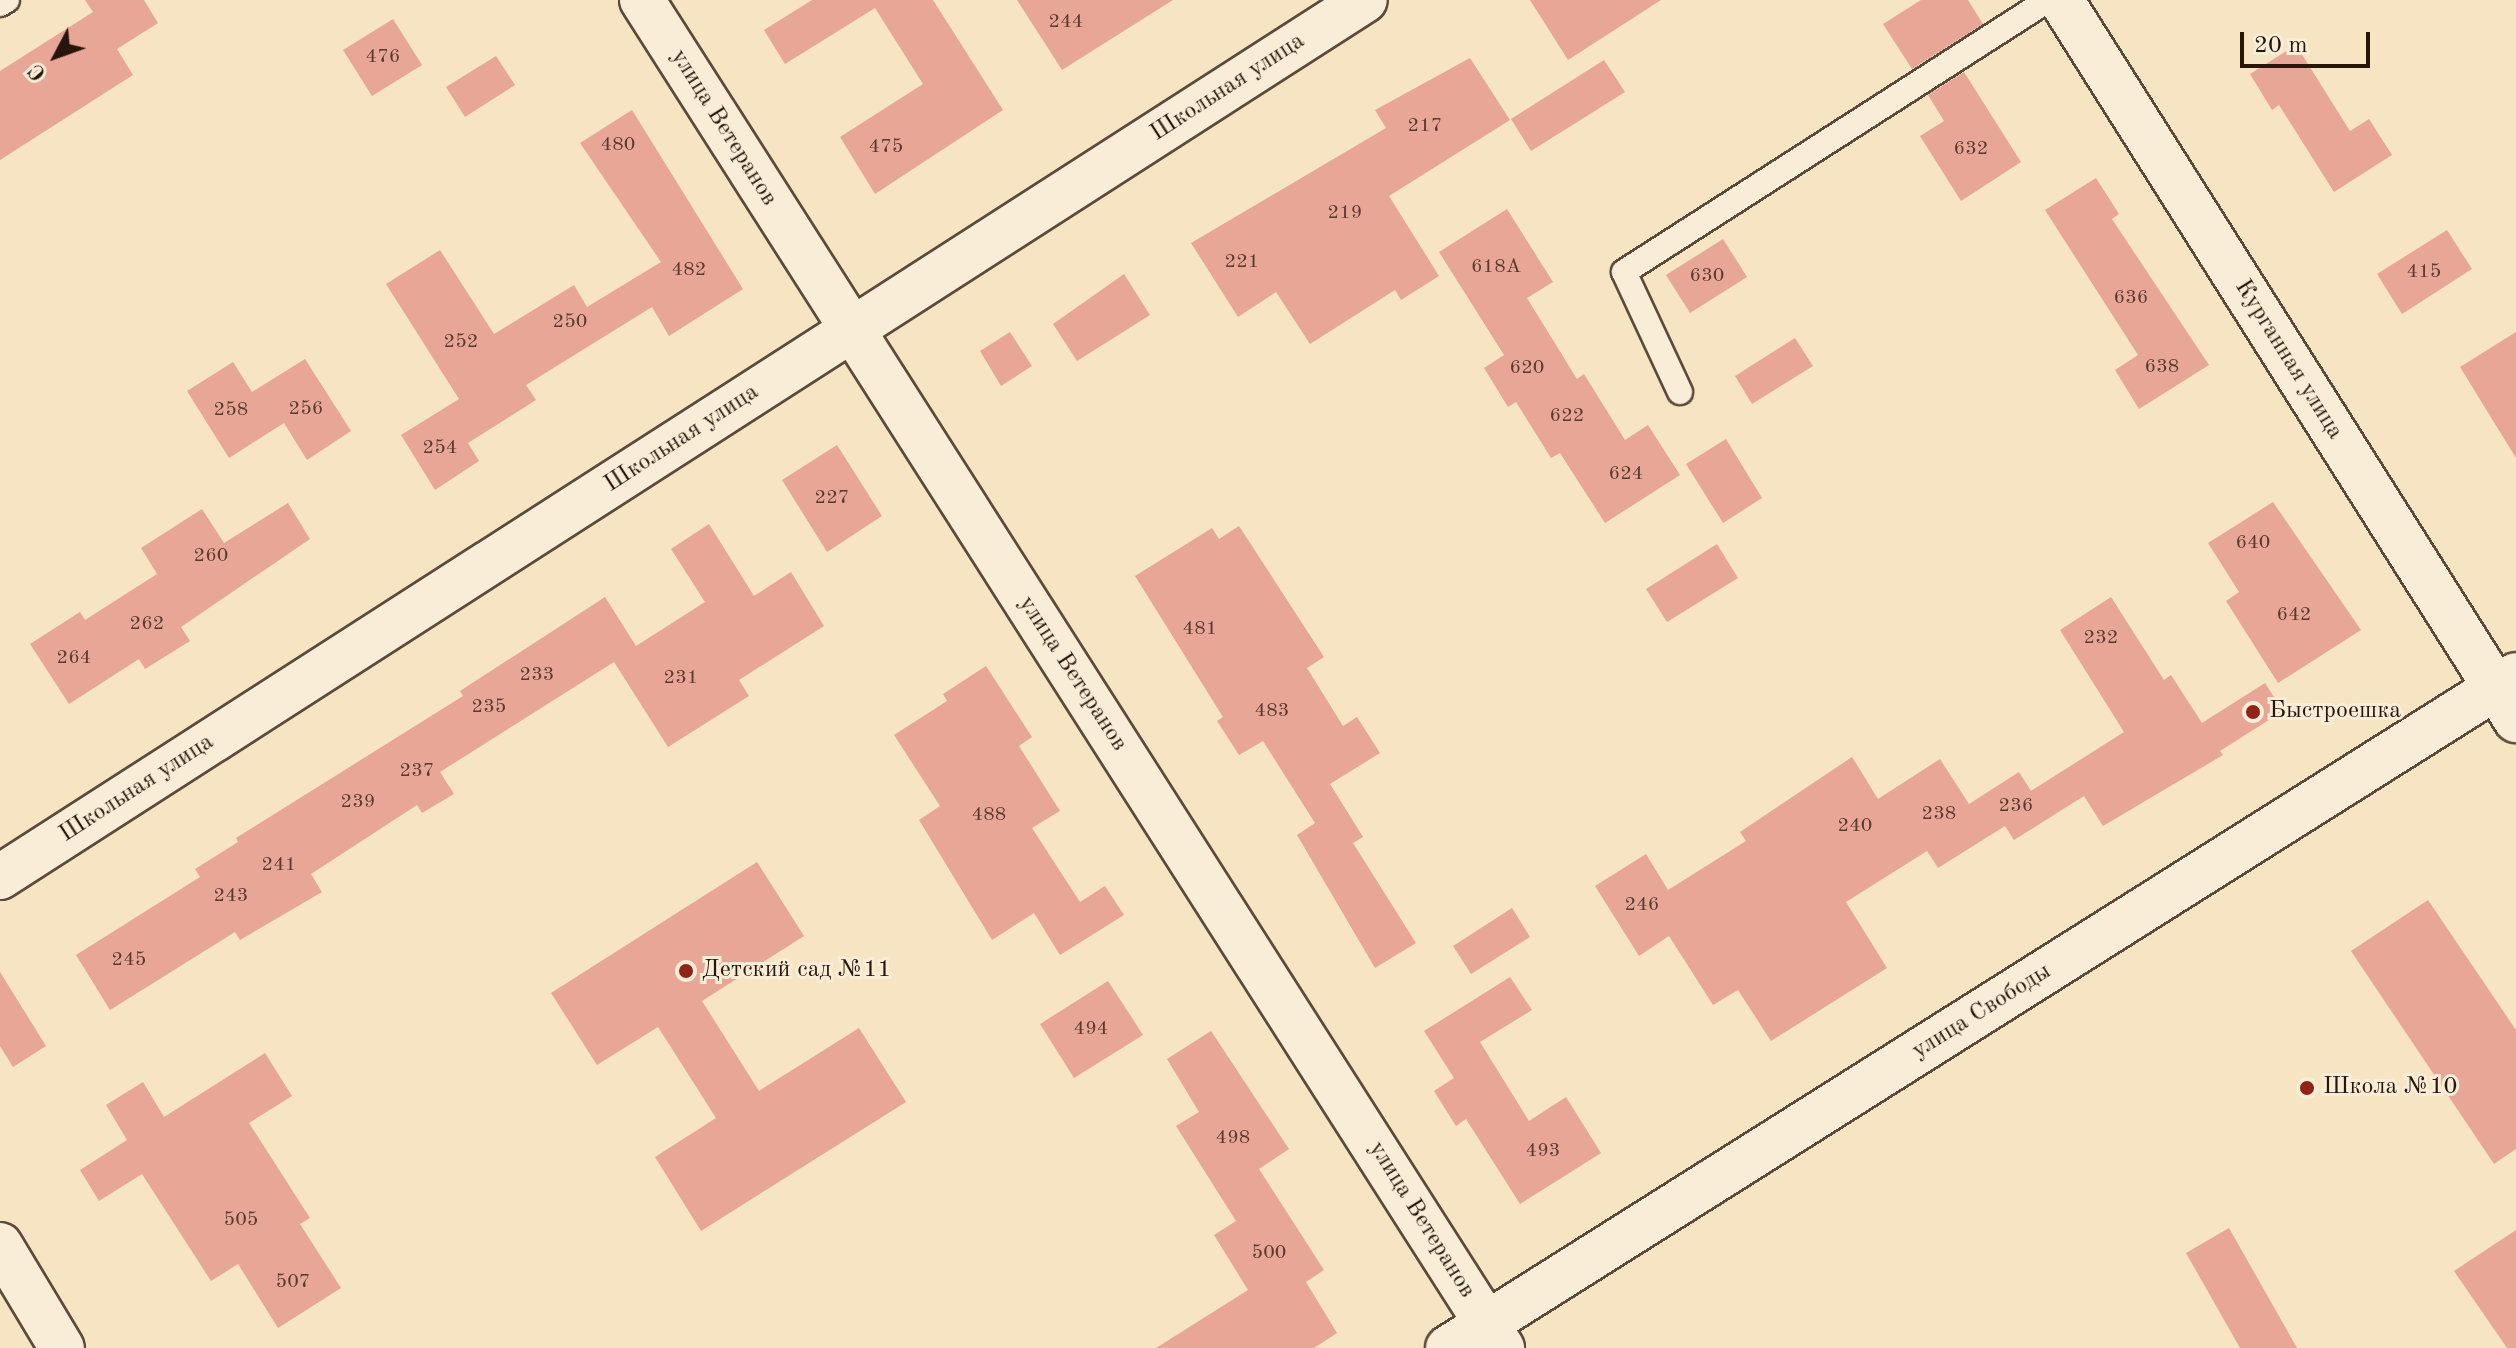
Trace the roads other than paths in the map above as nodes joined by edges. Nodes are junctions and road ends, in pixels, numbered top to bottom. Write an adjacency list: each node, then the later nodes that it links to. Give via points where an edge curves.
1 (7, 0): 6 (lane)
2 (642, 0): 7 (street, улица Ветеранов)
3 (1365, 0): 7 (street, Школьная улица)
4 (2048, 0): 8 (lane, via 1624,272)
5 (2061, 0): 9 (street, Курганная улица)
6 (0, 4)
7 (852, 330): 10 (street, Школьная улица); 12 (street, улица Ветеранов)
8 (1680, 392)
9 (2509, 694): 12 (street, улица Свободы)
10 (0, 877)
11 (3, 1259): 13 (street)
12 (1494, 1336): 14 (street, улица Свободы)
13 (62, 1348)
14 (1448, 1348)

